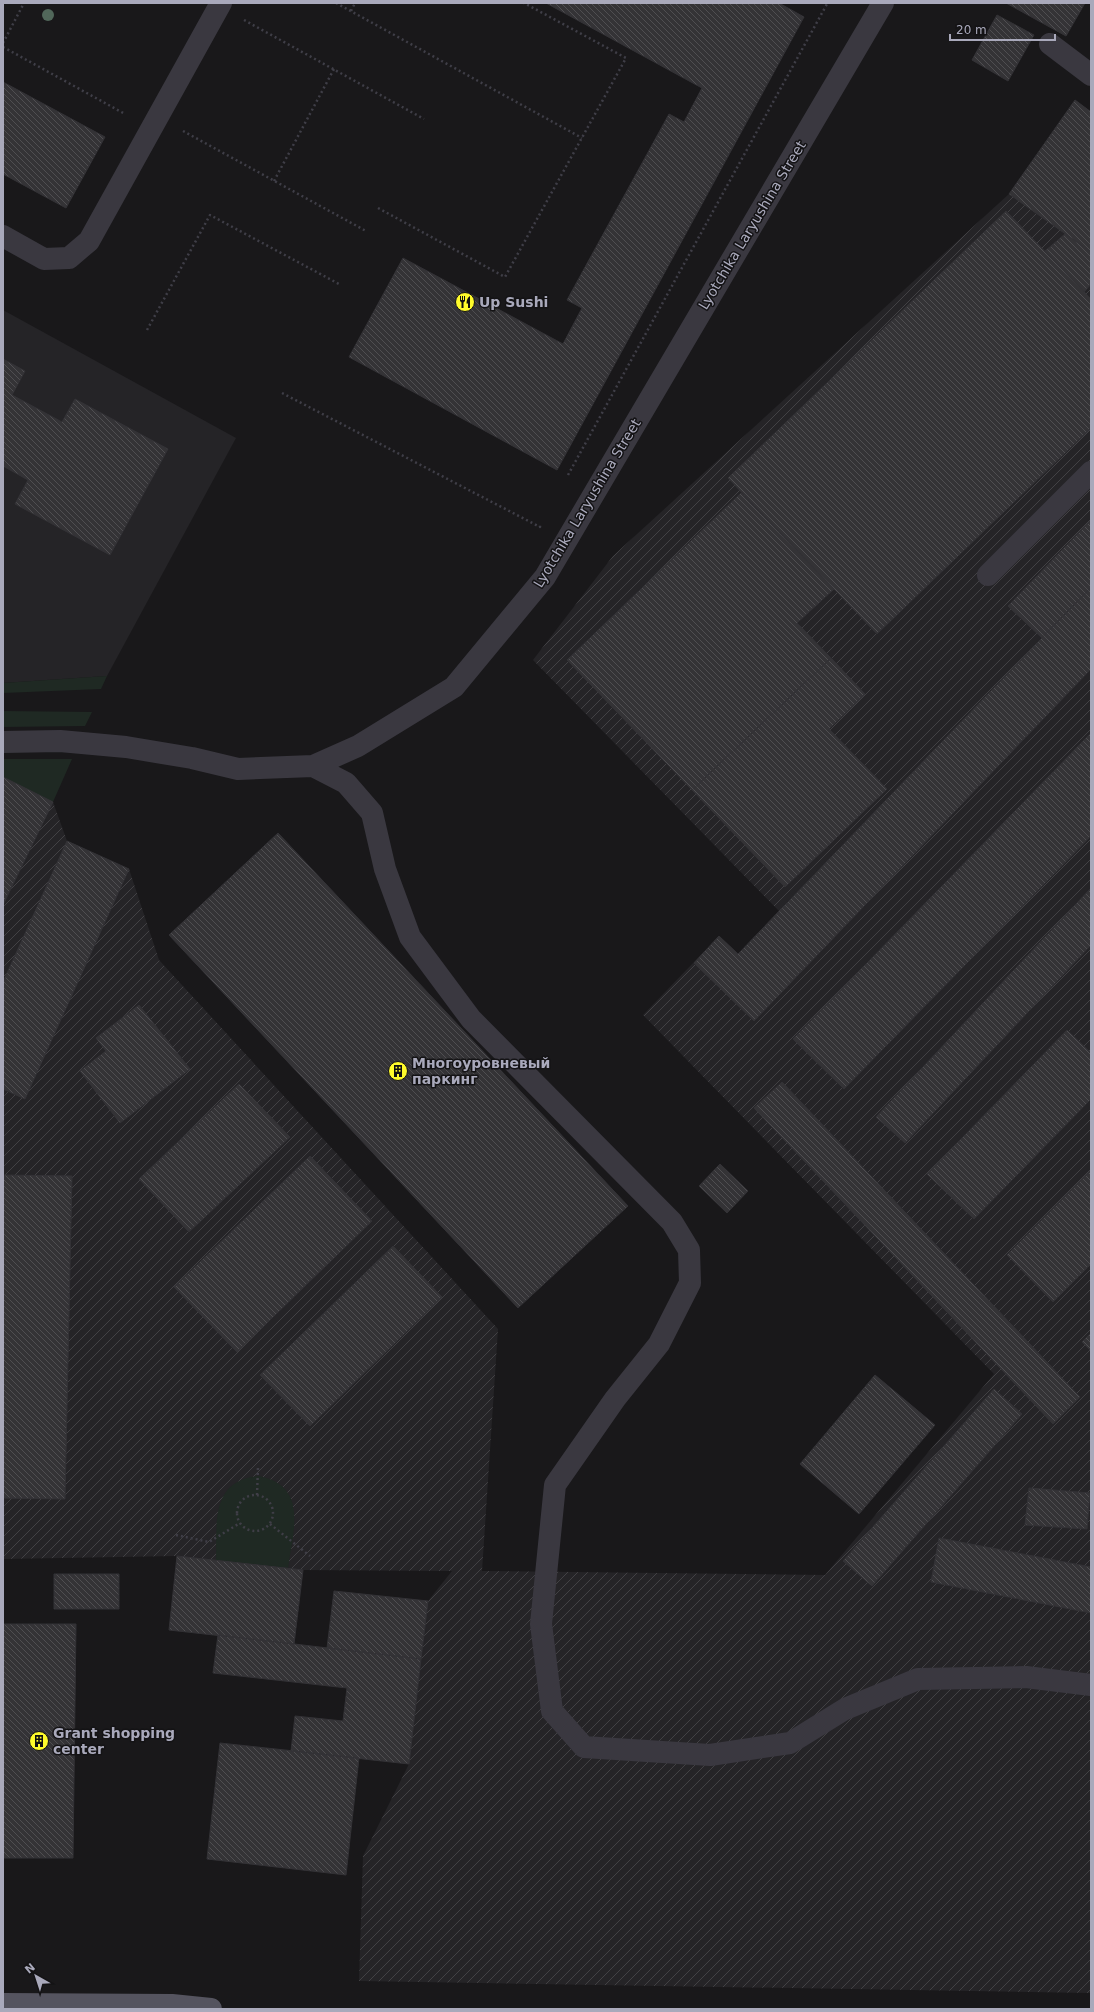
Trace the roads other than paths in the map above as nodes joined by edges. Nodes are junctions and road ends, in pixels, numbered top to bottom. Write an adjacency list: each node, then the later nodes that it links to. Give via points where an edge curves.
1 (883, 3): 9 (street, Lyotchika Laryushina Street, via 545,578 454,687 358,746)
2 (220, 5): 5 (street, via 89,242 69,258 44,259)
3 (1050, 44): 4 (street)
4 (1091, 74)
5 (3, 236)
6 (1091, 472): 7 (street)
7 (988, 575)
8 (3, 742): 9 (street, Lyotchika Laryushina Street, via 60,741 126,747 238,769)
9 (313, 766): 10 (street, via 346,783 372,813 385,869 410,937 471,1019 672,1222 689,1250 690,1283 659,1344 615,1399 555,1484 541,1624 552,1711 584,1747 710,1755 790,1743 845,1709 918,1680 1026,1677)
10 (1091, 1685)
11 (3, 2004): 12 (main road, via 172,2005)
12 (212, 2009)

